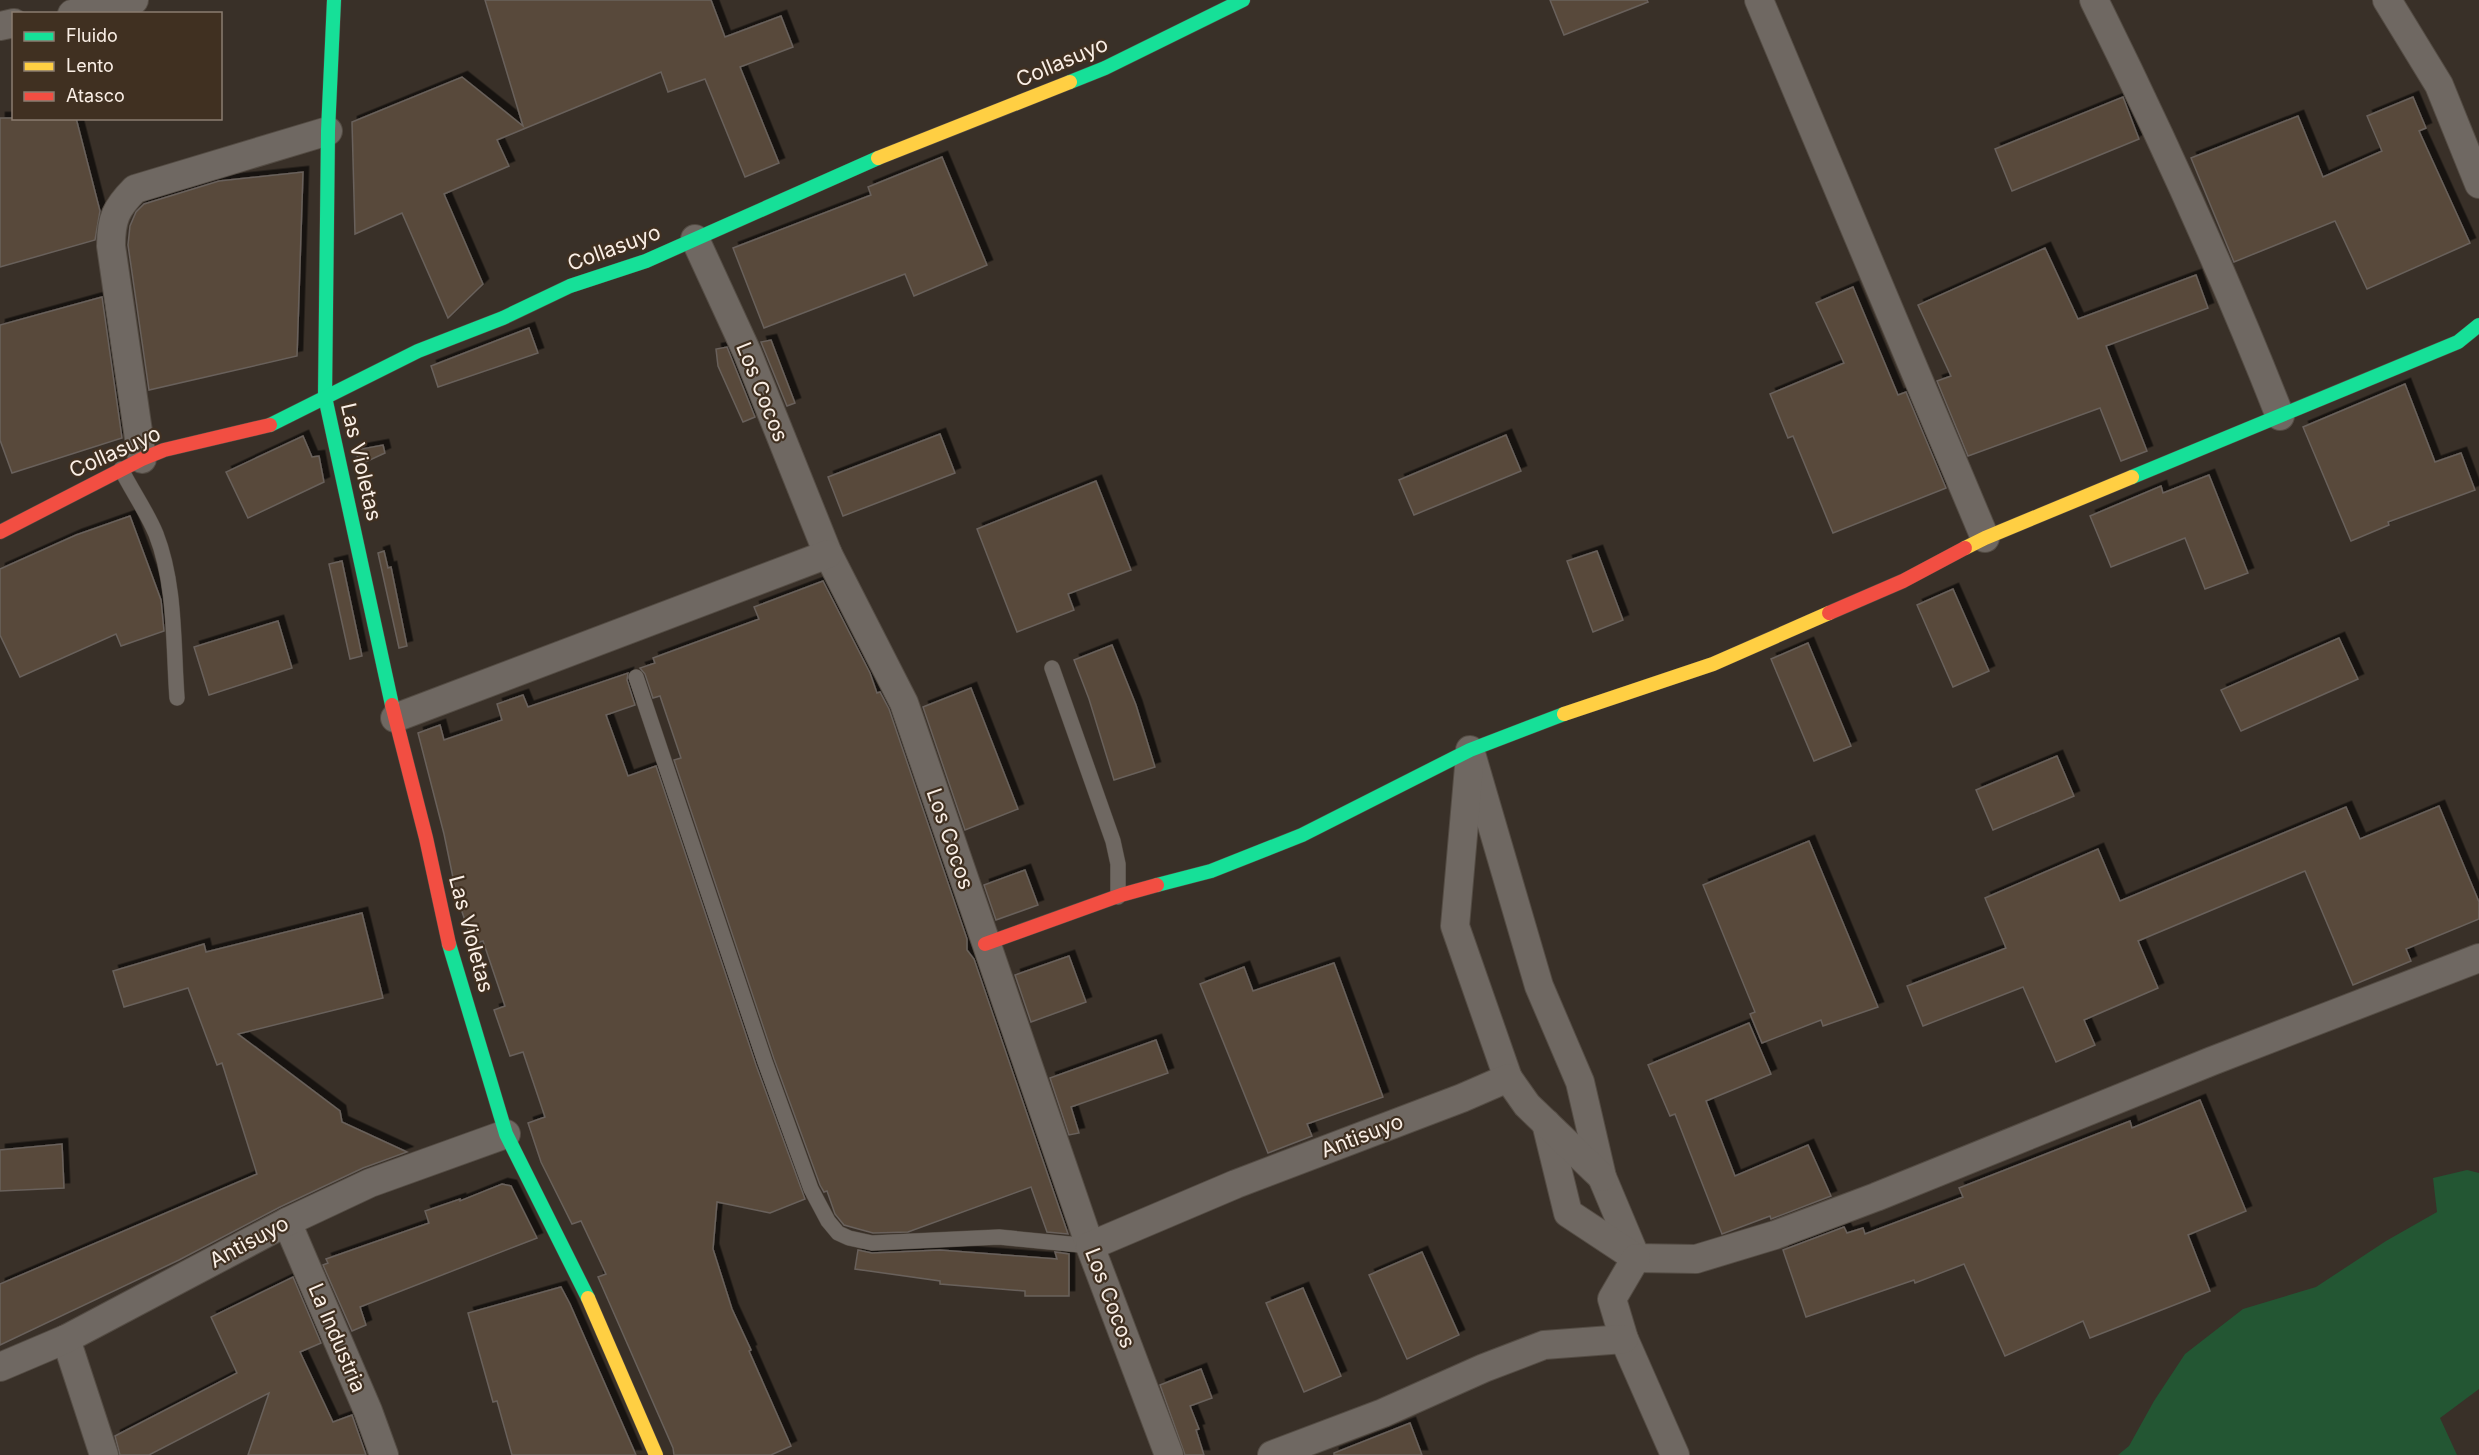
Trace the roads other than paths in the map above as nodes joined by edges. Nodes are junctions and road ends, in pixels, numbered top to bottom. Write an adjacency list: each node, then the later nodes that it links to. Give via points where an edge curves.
1 (134, 0): 7 (street)
2 (334, 0): 8 (street, Las Violetas)
3 (1243, 0): 10 (street, Collasuyo, via 1104,68 838,174)
4 (1759, 0): 16 (street)
5 (2094, 0): 13 (street, via 2236,304)
6 (2387, 0): 9 (street, via 2439,85)
7 (81, 12)
8 (327, 131): 12 (street, Las Violetas); 14 (street, via 135,189 119,205 111,227 111,246)
9 (2479, 184)
10 (695, 239): 12 (street, Collasuyo, via 646,261 570,286 503,318 418,351); 17 (street, Los Cocos, via 747,352)
11 (2479, 325): 13 (street, via 2458,342)
12 (325, 397): 14 (street, Collasuyo, via 272,424 164,450); 21 (street, Las Violetas)
13 (2280, 416): 16 (street)
14 (132, 464): 15 (street, Collasuyo); 20 (lane, via 170,593)
15 (0, 532)
16 (1984, 538): 22 (street, via 1903,581 1713,664)
17 (828, 554): 21 (street); 24 (street, Los Cocos, via 904,704)
18 (1052, 668): 23 (lane, via 1113,841)
19 (636, 677): 31 (lane, via 769,1072 811,1188 828,1221 838,1233 872,1243 999,1237)
20 (177, 698)
21 (395, 718): 28 (street, Las Violetas, via 444,926)
22 (1470, 750): 23 (street, via 1302,835 1211,870); 26 (street, via 1455,926); 29 (street, via 1539,986 1580,1082)
23 (1118, 897): 24 (street)
24 (986, 944): 31 (street, Los Cocos)
25 (2479, 958): 32 (street, via 1775,1235 1696,1259)
26 (1508, 1078): 27 (street); 31 (street, Antisuyo, via 1236,1184)
27 (1546, 1123): 29 (street); 32 (street, via 1568,1213)
28 (506, 1134): 30 (street, Antisuyo, via 370,1183); 38 (street, Las Violetas, via 587,1296)
29 (1602, 1177): 32 (street)
30 (287, 1222): 33 (street, Antisuyo); 37 (street, La Industria)
31 (1090, 1246): 39 (street, Los Cocos)
32 (1636, 1258): 34 (street, via 1612,1299)
33 (66, 1340): 35 (street, Antisuyo); 36 (street)
34 (1624, 1340): 40 (street, via 1544,1346); 41 (street)
35 (0, 1367)
36 (104, 1455)
37 (384, 1455)
38 (656, 1455)
39 (1169, 1455)
40 (1272, 1455)
41 (1674, 1455)

